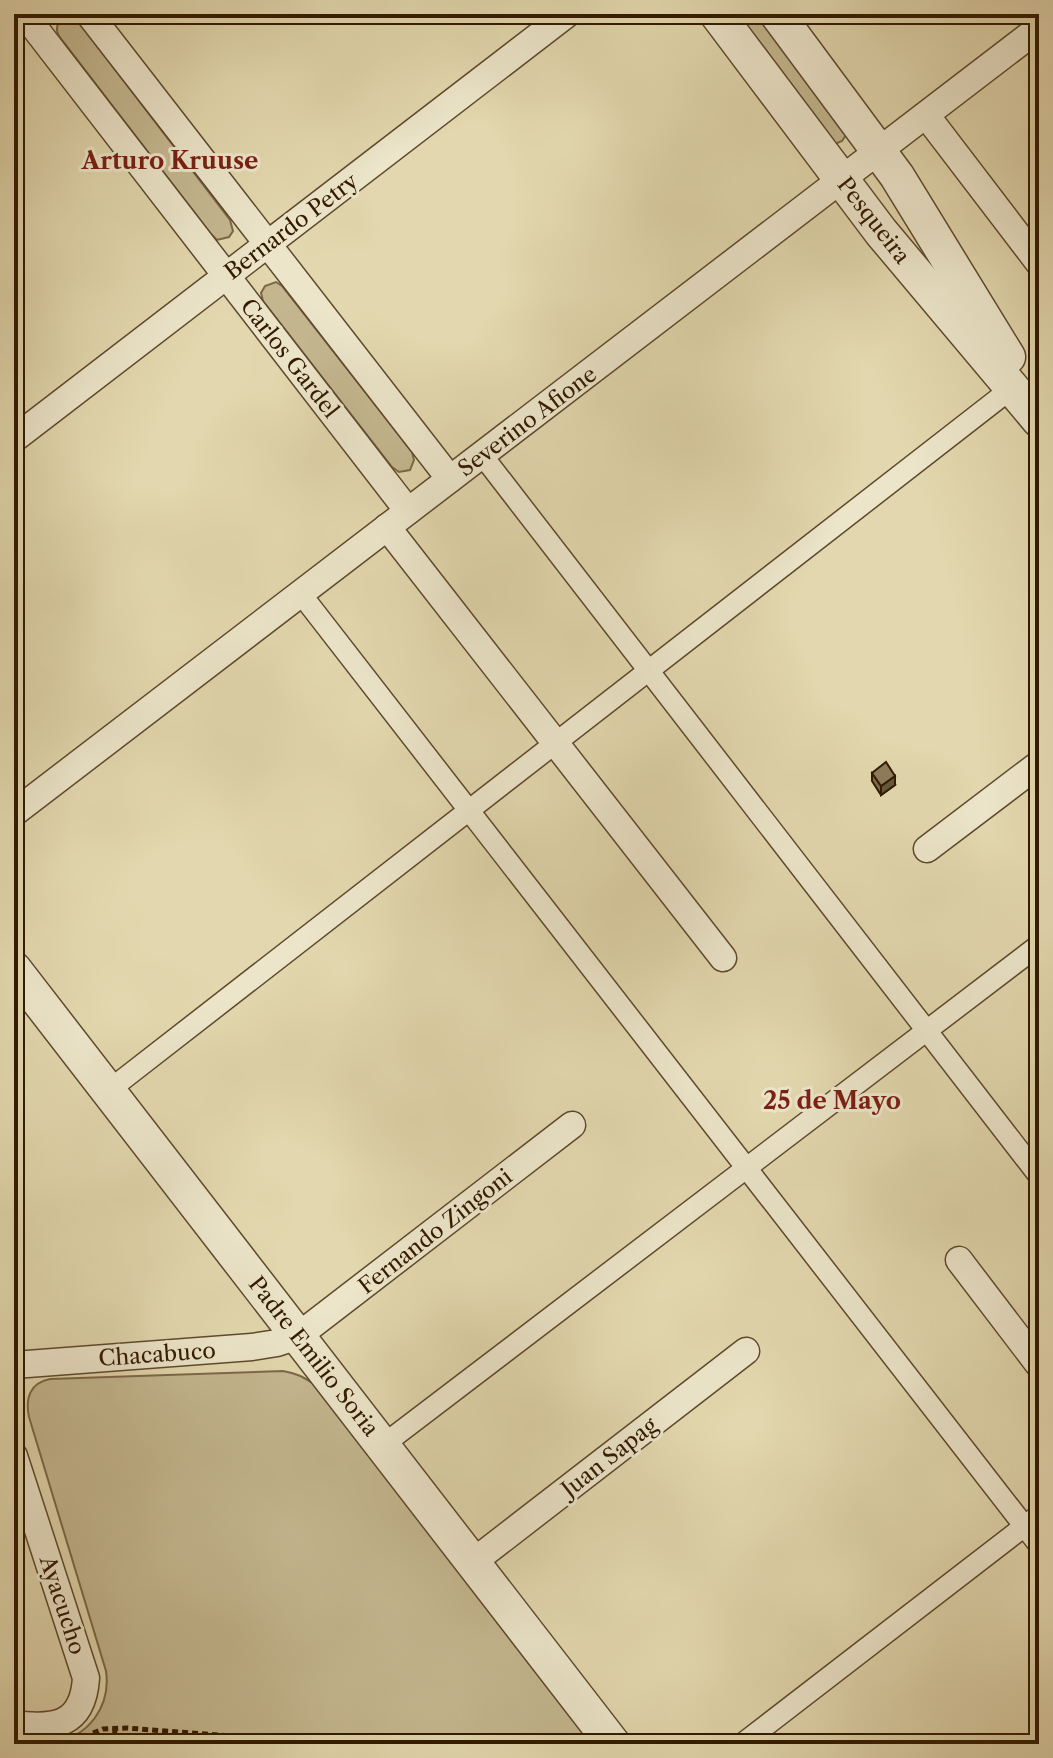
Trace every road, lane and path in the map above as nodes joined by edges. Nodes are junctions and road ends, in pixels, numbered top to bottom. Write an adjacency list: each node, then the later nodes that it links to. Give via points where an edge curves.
1 (23, 14): 6 (street); 13 (street, Carlos Gardel)
2 (89, 14): 11 (street)
3 (567, 14): 11 (street, Bernardo Petry)
4 (717, 14): 10 (street, Pesqueira)
5 (777, 14): 9 (street, Pesqueira)
6 (14, 19)
7 (1039, 28): 8 (street, Severino Afione)
8 (926, 115): 9 (street, Severino Afione); 12 (street)
9 (879, 151): 10 (street, Severino Afione); 14 (street, Pesqueira, via 921,213)
10 (842, 180): 14 (street, Pesqueira); 17 (street, Severino Afione)
11 (268, 244): 13 (street, Bernardo Petry); 18 (street)
12 (1039, 263)
13 (226, 276): 16 (street, Bernardo Petry); 19 (street, Carlos Gardel)
14 (1026, 398): 15 (street, Pesqueira); 21 (street)
15 (1039, 420)
16 (14, 439)
17 (482, 455): 18 (street, Severino Afione); 21 (street)
18 (450, 479): 19 (street, Severino Afione)
19 (398, 519): 20 (street, Severino Afione); 22 (street, Carlos Gardel)
20 (301, 594): 24 (street); 25 (street, Severino Afione)
21 (649, 671): 22 (street); 30 (street)
22 (555, 743): 24 (street); 28 (street, Carlos Gardel)
23 (1039, 764): 26 (street)
24 (469, 810): 31 (street); 33 (street)
25 (14, 813)
26 (927, 849)
27 (1039, 945): 30 (street)
28 (723, 958)
29 (14, 969): 31 (street, Padre Emilio Soria)
30 (927, 1030): 33 (street); 34 (street)
31 (108, 1091): 36 (street, Padre Emilio Soria)
32 (572, 1125): 36 (street, Fernando Zingoni)
33 (746, 1168): 40 (street); 42 (street)
34 (1039, 1176)
35 (959, 1260): 39 (street)
36 (298, 1336): 38 (street, Chacabuco, via 252,1347); 40 (street, Padre Emilio Soria)
37 (746, 1351): 44 (street, Juan Sapag)
38 (14, 1365)
39 (1039, 1365)
40 (383, 1445): 44 (street, Padre Emilio Soria)
41 (14, 1456): 45 (street, Ayacucho, via 86,1678 78,1709 67,1720 52,1726)
42 (1032, 1521): 43 (street); 51 (street)
43 (1039, 1545)
44 (473, 1562): 50 (street, Padre Emilio Soria)
45 (14, 1724)
46 (115, 1728): 47 (path); 48 (path); 49 (path)
47 (82, 1739)
48 (114, 1744)
49 (334, 1744)
50 (613, 1744)
51 (742, 1744)

